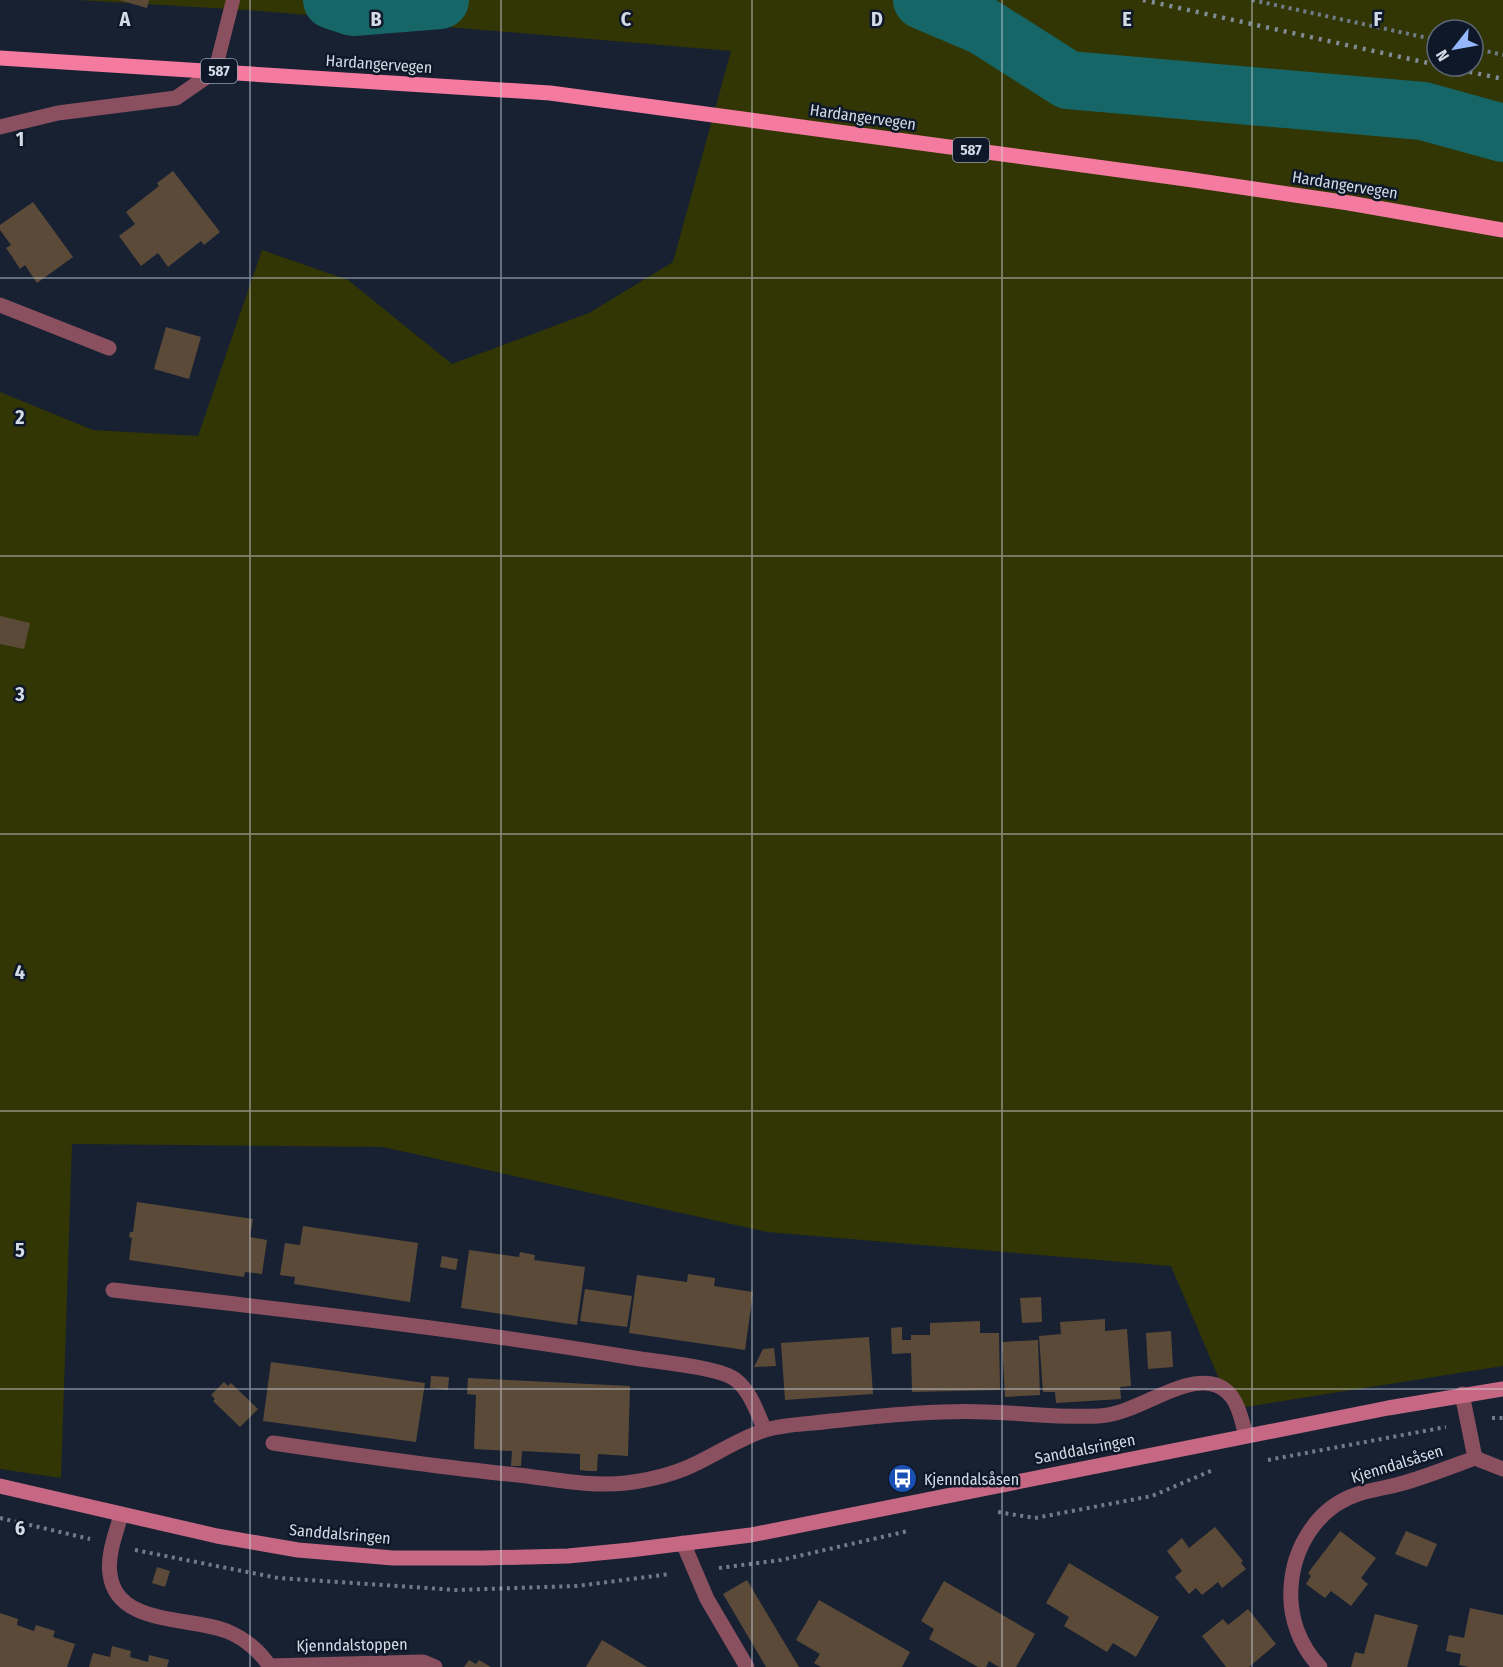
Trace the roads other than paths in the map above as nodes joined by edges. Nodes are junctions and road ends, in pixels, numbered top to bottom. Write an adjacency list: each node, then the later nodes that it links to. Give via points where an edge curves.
1 (232, 0): 3 (lane)
2 (0, 58): 3 (main road, Hardangervegen / 587)
3 (215, 71): 4 (street, via 176,98 58,113); 5 (main road, Hardangervegen / 587, via 550,93 1198,180)
4 (0, 127)
5 (1503, 230)
6 (0, 305): 7 (street)
7 (109, 348)
8 (113, 1290): 11 (street, via 350,1318 714,1372 735,1378 748,1393)
9 (1503, 1389): 10 (main road, Sanddalsringen)
10 (1462, 1394): 12 (main road, Sanddalsringen); 14 (street)
11 (765, 1430): 12 (street, Sanddalsringen, via 938,1412 1102,1416 1129,1410 1199,1383 1217,1385 1231,1393); 13 (street, Sanddalsringen, via 693,1466 625,1483 460,1469)
12 (1246, 1436): 18 (main road, Sanddalsringen)
13 (273, 1443)
14 (1475, 1458): 15 (street); 23 (street, Kjenndalsåsen, via 1356,1494 1319,1519 1298,1552 1290,1601 1294,1624 1305,1648)
15 (1503, 1469)
16 (0, 1486): 17 (main road, Sanddalsringen)
17 (120, 1515): 18 (main road, Sanddalsringen, via 298,1550 393,1558 568,1556); 20 (street, Kjenndalstoppen, via 110,1574 115,1590 128,1606 229,1632 251,1645)
18 (683, 1544): 22 (street, via 707,1599)
19 (329, 1665): 20 (street, Kjenndalstoppen); 21 (street, Kjenndalstoppen, via 423,1662)
20 (269, 1666)
21 (435, 1667)
22 (747, 1667)
23 (1320, 1667)

